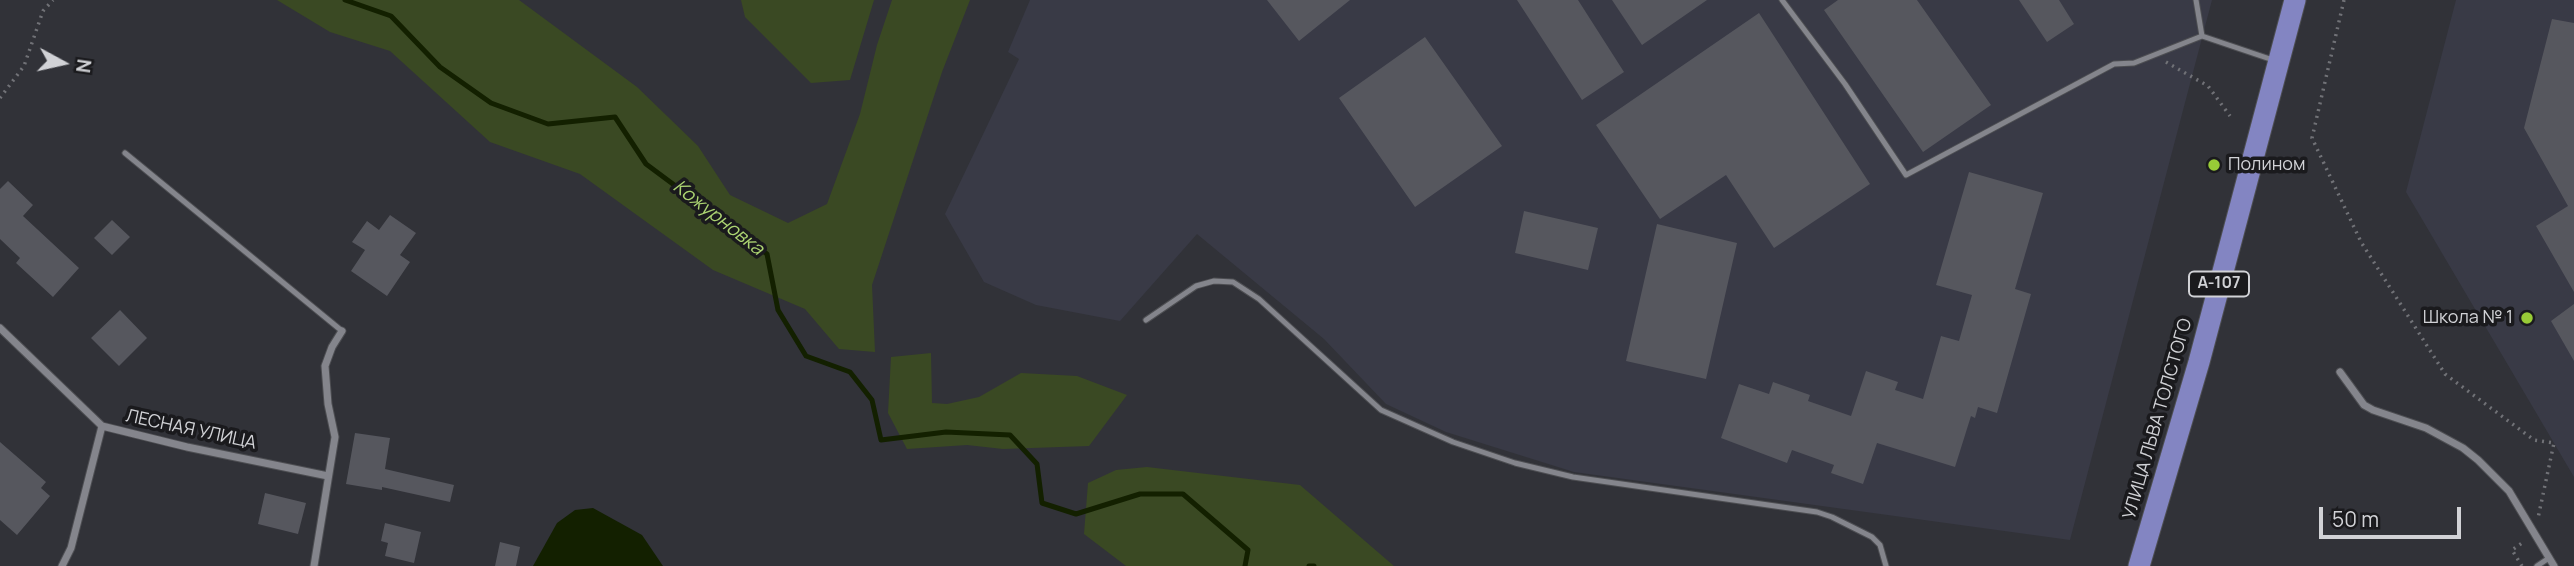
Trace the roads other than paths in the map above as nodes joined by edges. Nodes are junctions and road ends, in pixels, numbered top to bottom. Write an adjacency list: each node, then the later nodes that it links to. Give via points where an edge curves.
1 (1782, 0): 4 (lane, via 1906,175 2114,64 2134,63)
2 (2196, 0): 4 (lane)
3 (2295, 0): 5 (highway, УЛИЦА ЛЬВА ТОЛСТОГО / А-107)
4 (2202, 36): 5 (lane)
5 (2278, 62): 17 (highway, УЛИЦА ЛЬВА ТОЛСТОГО / А-107, via 2199,362)
6 (125, 153): 9 (lane)
7 (1146, 320): 16 (lane, via 1196,286 1233,282 1268,307 1381,410 1453,442 1573,477 1817,512 1872,537 1881,545)
8 (0, 328): 11 (street, ЛЕСНАЯ УЛИЦА)
9 (342, 331): 12 (street, via 326,366 335,437)
10 (2340, 372): 13 (street, via 2364,405 2426,428 2478,460 2509,491)
11 (102, 426): 12 (street, ЛЕСНАЯ УЛИЦА); 14 (street, via 71,548)
12 (328, 476): 15 (street)
13 (2549, 558): 18 (lane); 19 (street)
14 (62, 566)
15 (314, 566)
16 (1886, 566)
17 (2139, 566)
18 (2537, 566)
19 (2554, 566)

